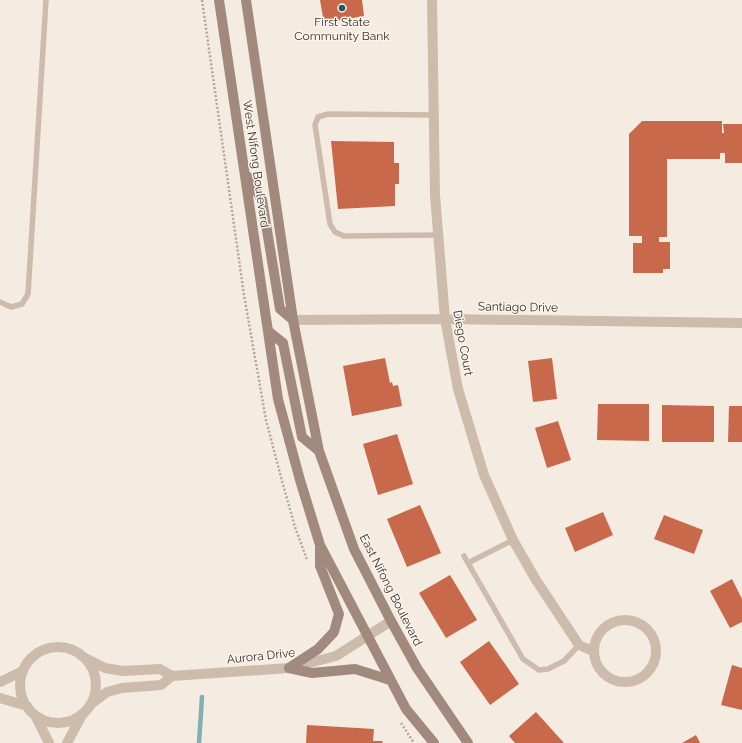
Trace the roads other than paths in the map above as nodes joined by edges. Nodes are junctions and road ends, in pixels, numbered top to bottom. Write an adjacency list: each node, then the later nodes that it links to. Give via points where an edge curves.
1 (46, 0): 8 (lane, via 28,294 22,304 11,307)
2 (219, 0): 6 (main road, West Nifong Boulevard)
3 (246, 0): 10 (main road, West Nifong Boulevard)
4 (432, 0): 5 (street, Diego Court)
5 (434, 115): 7 (street, Diego Court); 7 (lane, via 328,114 318,117 315,124 330,224 335,232 344,236)
6 (245, 173): 10 (main road, via 262,200 280,309); 12 (main road, West Nifong Boulevard)
7 (438, 235): 9 (street, Diego Court)
8 (0, 302)
9 (445, 319): 10 (street, Santiago Drive); 11 (street, Santiago Drive); 14 (street, Diego Court, via 458,389 484,475)
10 (293, 320): 13 (main road, East Nifong Boulevard)
11 (742, 323)
12 (268, 331): 13 (main road, via 283,343 302,437); 15 (main road, via 278,399)
13 (319, 452): 18 (main road, East Nifong Boulevard, via 354,549)
14 (513, 540): 17 (lane); 20 (street, Diego Court)
15 (320, 545): 19 (main road); 23 (main road, via 320,566 339,614 336,626 334,632 318,649)
16 (464, 556): 17 (lane)
17 (468, 563): 20 (lane, via 523,660 539,670 548,669 564,661)
18 (391, 621): 19 (street, Aurora Drive); 36 (main road, East Nifong Boulevard, via 417,668)
19 (367, 636): 23 (street, Aurora Drive, via 336,656); 26 (main road)
20 (579, 645): 21 (street)
21 (593, 651): 21 (street, via 595,662 604,676 620,682 640,679 646,674 651,669 656,651 654,641 645,627 627,620 607,625 595,641)
22 (84, 658): 24 (street, via 62,647 50,648 30,660); 25 (street, Aurora Drive, via 105,668 123,672 160,669); 29 (street, via 92,667 96,679 96,692)
23 (289, 668): 25 (street, Aurora Drive); 26 (main road, via 312,673 355,669)
24 (23, 671): 27 (street); 30 (street, via 22,695)
25 (172, 676): 29 (street, Aurora Drive, via 161,685 122,688 107,692)
26 (390, 680): 35 (main road, via 406,709)
27 (0, 682)
28 (0, 698): 30 (street)
29 (91, 704): 31 (street)
30 (27, 706): 32 (street)
31 (83, 714): 32 (street, via 72,721 59,723 46,721); 34 (street)
32 (35, 715): 33 (street)
33 (49, 743)
34 (67, 743)
35 (434, 743)
36 (468, 743)

